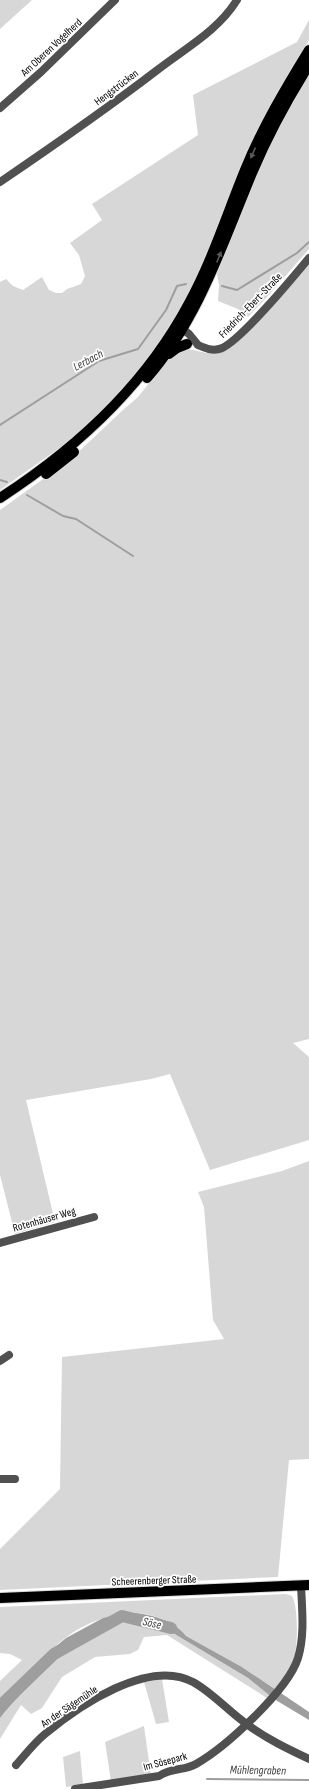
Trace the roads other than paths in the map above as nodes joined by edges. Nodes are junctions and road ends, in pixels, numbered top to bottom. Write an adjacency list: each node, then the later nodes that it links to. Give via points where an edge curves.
1 (115, 0): 5 (street, Am Oberen Vogelherd)
2 (237, 0): 6 (street, Hengstrücken, via 226,17 207,34 110,107)
3 (309, 50): 8 (main road, one-way to 8, via 267,121)
4 (309, 65): 8 (main road, one-way to 4, via 214,271 272,129)
5 (0, 108)
6 (0, 182)
7 (309, 258): 10 (street, Friedrich-Ebert-Straße, via 228,346 214,350)
8 (178, 331): 9 (street); 10 (street, via 196,341); 11 (main road); 12 (main road, via 124,397 98,423 59,456)
9 (187, 344): 10 (street, Friedrich-Ebert-Straße); 11 (main road)
10 (198, 345)
11 (165, 357): 13 (main road, via 129,400 81,446 40,479)
12 (0, 498)
13 (0, 506)
14 (94, 1217): 15 (street, Rotenhäuser Weg)
15 (0, 1243)
16 (9, 1355): 17 (street)
17 (0, 1361)
18 (0, 1479): 19 (street)
19 (15, 1479)
20 (304, 1587): 21 (main road, Scheerenberger Straße); 22 (street, via 302,1641 294,1668)
21 (0, 1598)
22 (247, 1725): 23 (street, An der Sägemühle); 24 (street, An der Sägemühle, via 192,1682 174,1675 154,1676 132,1682 92,1701 44,1735); 25 (street, Im Sösepark, via 195,1765 168,1770 159,1776)
23 (309, 1759)
24 (16, 1765)
25 (75, 1789)

